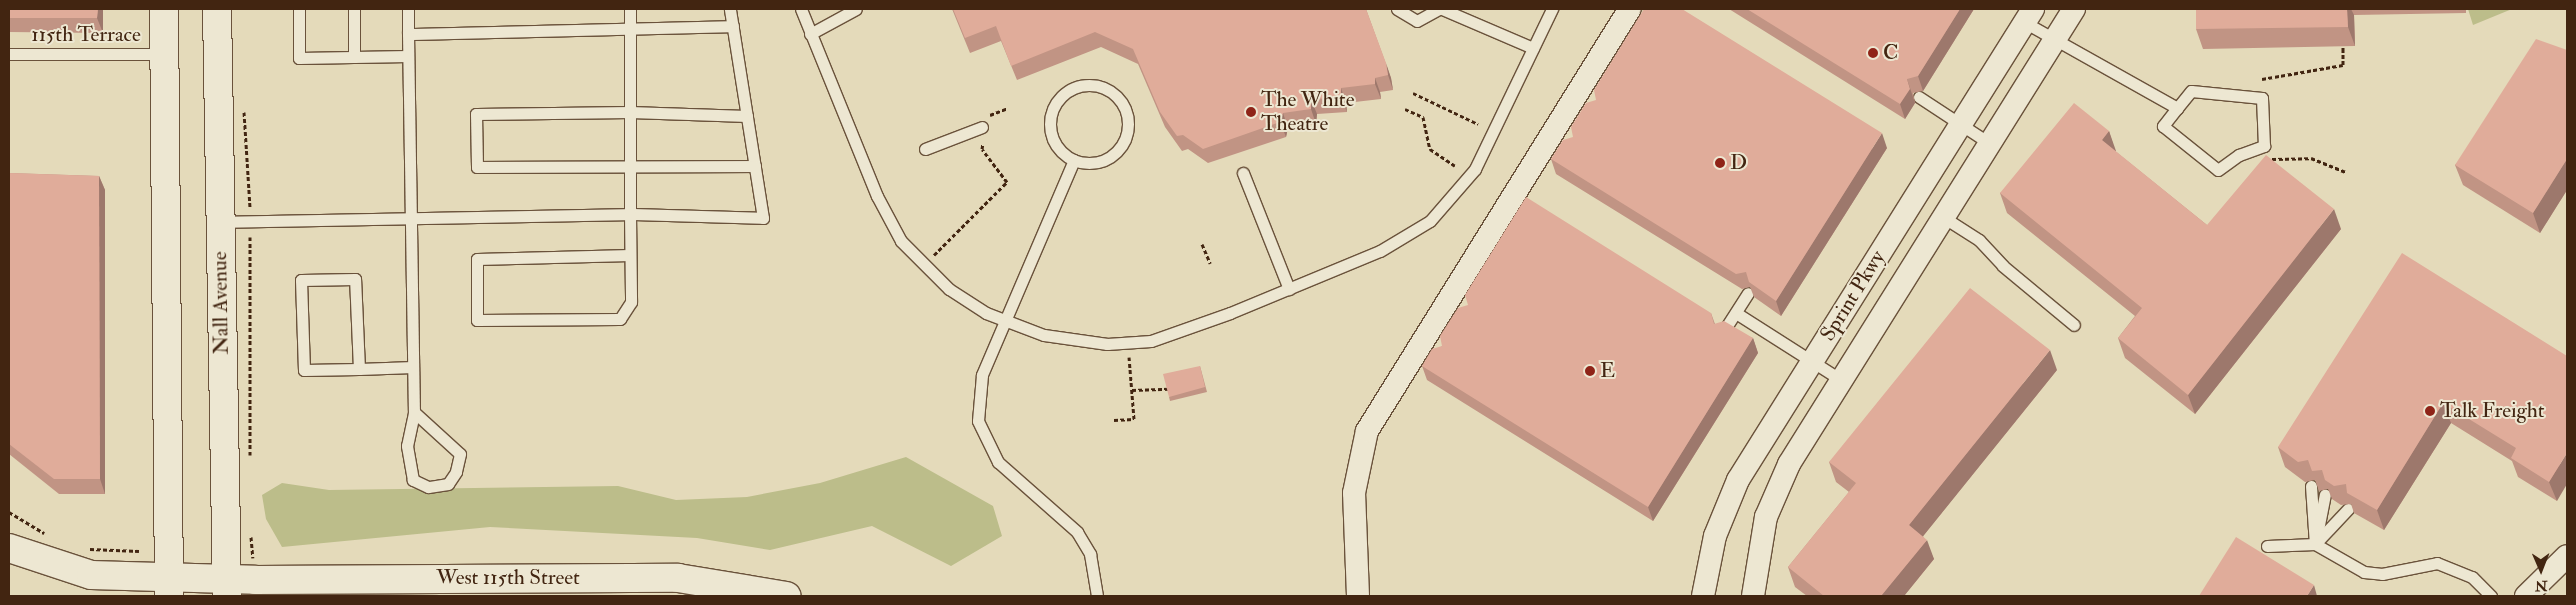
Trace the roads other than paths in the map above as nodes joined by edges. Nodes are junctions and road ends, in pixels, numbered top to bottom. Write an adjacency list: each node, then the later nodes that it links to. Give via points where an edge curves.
1 (164, 9): 23 (main road)
2 (217, 9): 41 (main road, Nall Avenue)
3 (299, 9): 25 (lane, via 299,58)
4 (354, 9): 25 (lane)
5 (408, 9): 18 (lane)
6 (630, 9): 17 (lane)
7 (730, 9): 16 (lane)
8 (801, 9): 19 (lane)
9 (1397, 9): 10 (lane, via 1417,21 1431,17)
10 (1440, 9): 21 (lane)
11 (1552, 9): 21 (lane)
12 (1630, 9): 65 (street, via 1581,102 1428,349 1379,408 1358,462 1354,493)
13 (2074, 9): 20 (street, Sprint Pkwy)
14 (850, 10): 19 (lane)
15 (2029, 16): 20 (lane); 30 (street, Sprint Pkwy)
16 (733, 26): 17 (lane); 29 (lane)
17 (630, 28): 18 (lane); 28 (lane)
18 (408, 34): 24 (lane)
19 (810, 34): 46 (lane, via 877,196 901,241 949,289)
20 (2054, 40): 27 (lane); 32 (street, Sprint Pkwy)
21 (1533, 48): 43 (lane, via 1475,169 1452,201 1405,238)
22 (9, 54): 23 (lane, 115th Terrace)
23 (164, 54): 61 (main road)
24 (408, 56): 25 (lane); 40 (lane)
25 (354, 57)
26 (1919, 97): 30 (lane)
27 (2177, 108): 27 (lane, via 2163,126 2218,170 2239,154 2264,146 2262,98 2191,91)
28 (630, 112): 29 (lane); 35 (lane); 35 (lane, via 476,114 477,167)
29 (747, 116): 36 (lane)
30 (1960, 124): 32 (lane); 49 (street, Sprint Pkwy)
31 (985, 127): 33 (lane)
32 (1989, 143): 39 (street, Sprint Pkwy)
33 (925, 150)
34 (1074, 160): 34 (lane, via 1100,162 1122,146 1128,120 1116,96 1105,89 1075,88 1053,108 1050,120 1055,144); 46 (lane)
35 (629, 164): 36 (lane); 38 (lane)
36 (755, 166): 38 (lane, via 763,218)
37 (1244, 173): 43 (lane)
38 (630, 214): 40 (lane); 42 (lane)
39 (1943, 217): 47 (lane, via 1979,240 2002,266); 52 (street, Sprint Pkwy)
40 (410, 218): 41 (lane); 50 (lane)
41 (220, 222): 62 (main road, Nall Avenue)
42 (630, 255): 42 (lane, via 632,302 620,319 477,320 477,259)
43 (1289, 289): 46 (lane, via 1151,341 1107,344 1067,340)
44 (1748, 293): 45 (lane)
45 (1736, 313): 48 (lane); 49 (lane)
46 (1005, 322): 64 (lane, via 982,376 978,421 998,462 1077,532 1090,554)
47 (2074, 325)
48 (1723, 332)
49 (1812, 361): 52 (lane); 66 (street, Sprint Pkwy, via 1725,509)
50 (413, 367): 51 (lane); 53 (lane)
51 (359, 369): 51 (lane, via 304,370 300,280 355,279)
52 (1841, 380): 67 (street, Sprint Pkwy, via 1777,488 1759,544)
53 (414, 412): 53 (lane, via 460,454 456,472 448,484 428,486 413,480 406,446)
54 (2311, 486): 57 (lane)
55 (2325, 495): 57 (lane)
56 (2348, 509): 57 (lane)
57 (2315, 544): 58 (lane); 68 (lane, via 2364,572 2382,574 2417,564 2455,567)
58 (2267, 546)
59 (9, 548): 61 (main road, West 115th Street, via 91,575)
60 (2567, 556): 69 (street)
61 (169, 587): 62 (main road, West 115th Street)
62 (227, 588): 63 (main road, West 115th Street, via 256,580 678,578)
63 (787, 596)
64 (1097, 596)
65 (1358, 596)
66 (1703, 596)
67 (1754, 596)
68 (2491, 596)
69 (2526, 596)

